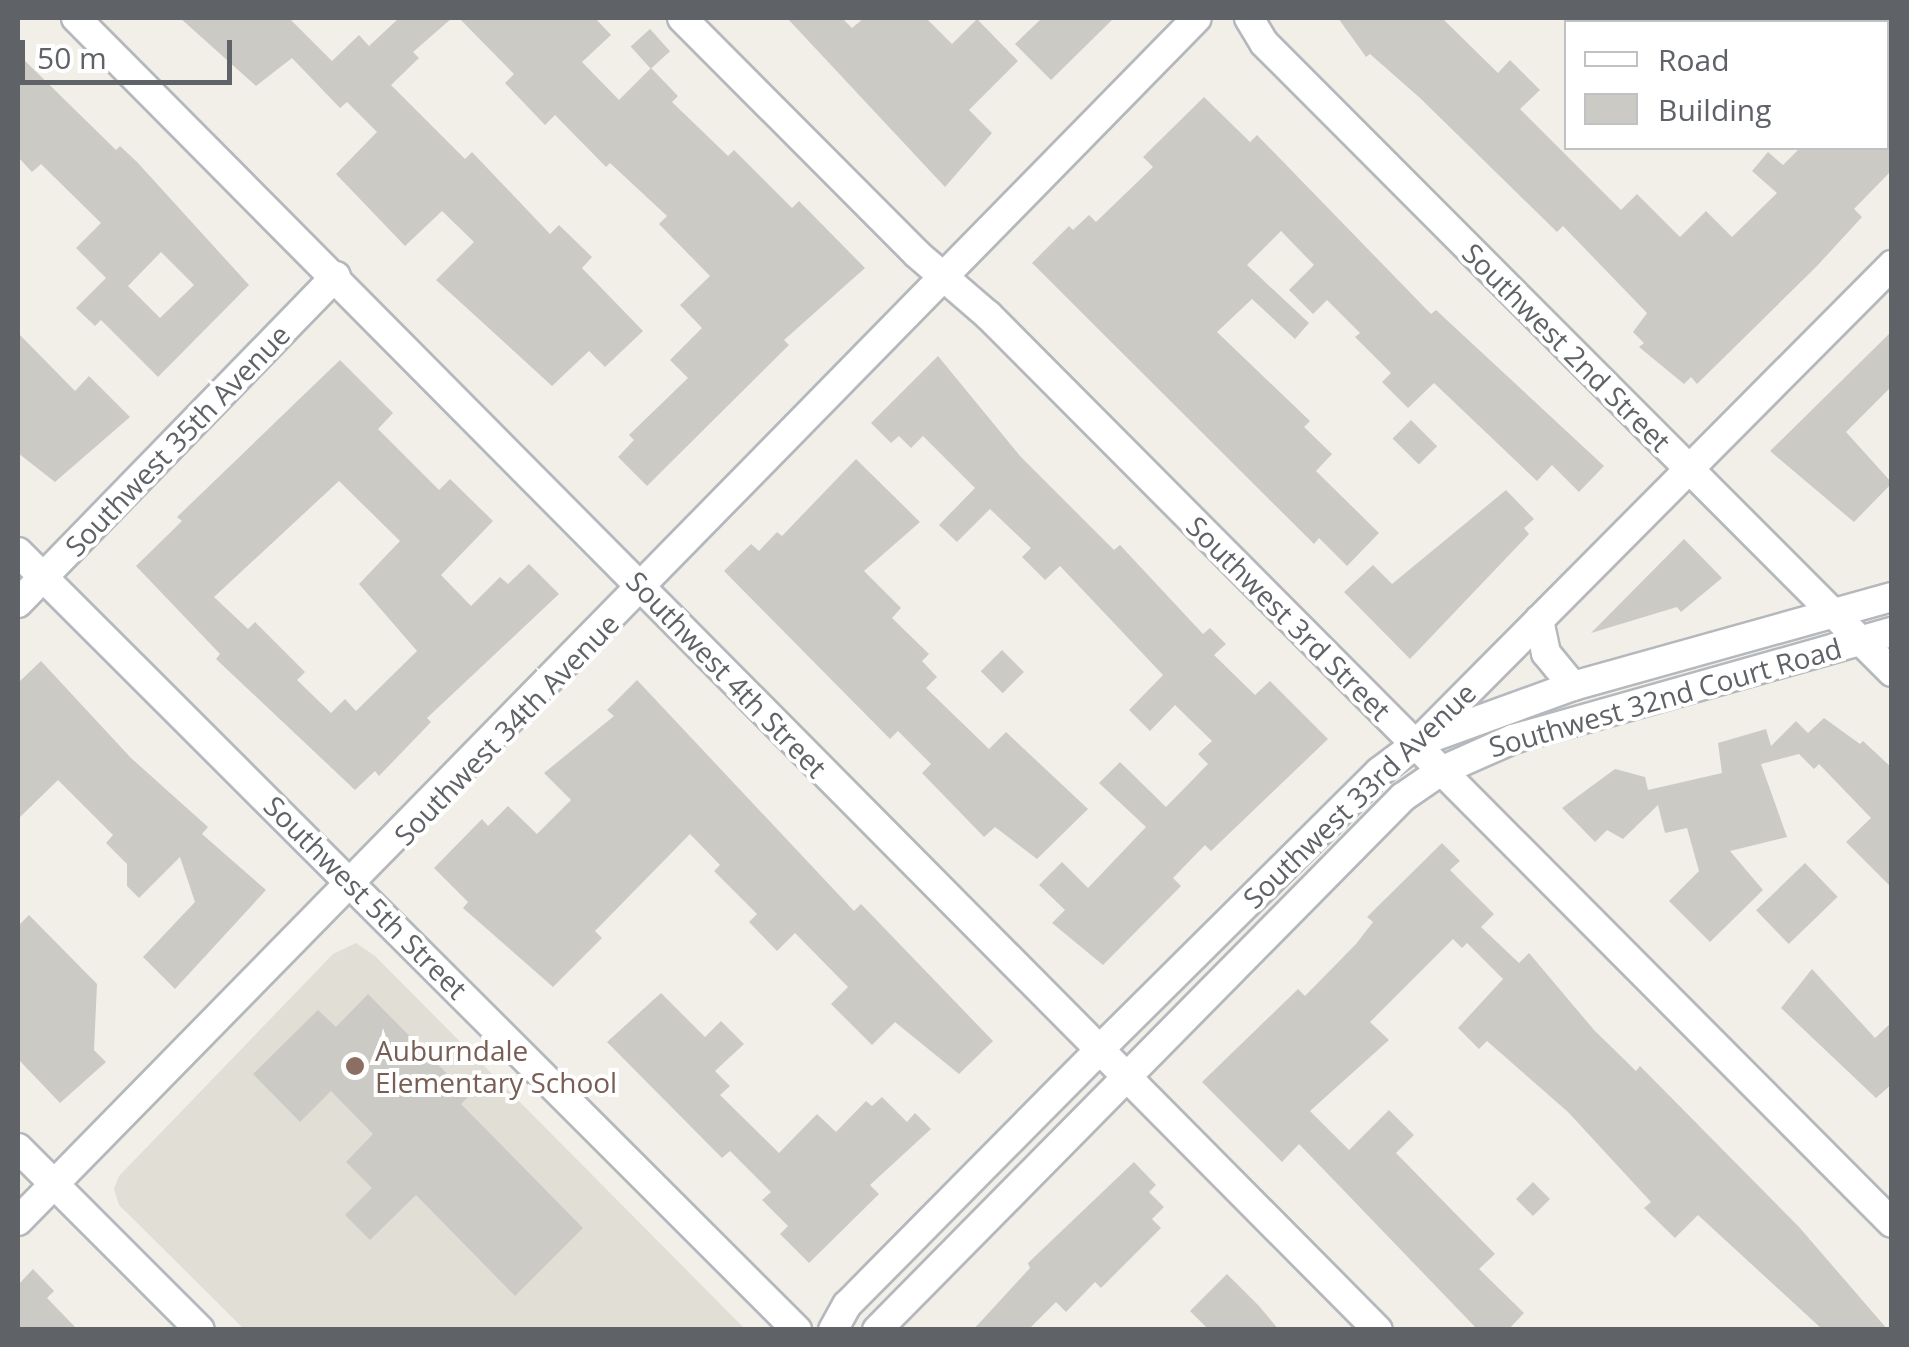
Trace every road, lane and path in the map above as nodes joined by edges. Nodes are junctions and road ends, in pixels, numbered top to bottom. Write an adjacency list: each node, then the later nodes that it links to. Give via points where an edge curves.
1 (76, 18): 6 (street, Southwest 4th Street)
2 (682, 18): 7 (street, Southwest 3rd Street)
3 (1198, 18): 7 (street, Southwest 34th Avenue)
4 (1249, 18): 8 (street, Southwest 2nd Street, via 1264,43)
5 (1892, 264): 8 (street, Southwest 33rd Avenue)
6 (336, 276): 10 (street, Southwest 35th Avenue); 11 (street, Southwest 4th Street)
7 (946, 278): 11 (street, Southwest 34th Avenue); 20 (street, Southwest 3rd Street)
8 (1689, 470): 14 (street, Southwest 2nd Street); 15 (street, Southwest 33rd Avenue)
9 (18, 552): 10 (street, Southwest 5th Street)
10 (43, 577): 13 (street, Southwest 35th Avenue); 22 (street, Southwest 5th Street)
11 (643, 589): 22 (street, Southwest 34th Avenue); 23 (street, Southwest 4th Street)
12 (1892, 597): 14 (street, Southwest 32nd Court Road)
13 (18, 603)
14 (1832, 612): 17 (street, Southwest 2nd Street); 19 (street, Southwest 32nd Court Road)
15 (1539, 620): 19 (street, via 1546,654); 20 (street, Southwest 33rd Avenue)
16 (1892, 632): 17 (street, Southwest 32nd Court Road)
17 (1860, 640): 18 (street, Southwest 2nd Street); 21 (street, Southwest 32nd Court Road, via 1513,739)
18 (1892, 672)
19 (1573, 686): 20 (street, Southwest 32nd Court Road)
20 (1415, 744): 21 (street, Southwest 3rd Street); 23 (street, Southwest 33rd Avenue)
21 (1441, 771): 24 (street, Southwest 33rd Avenue, via 1403,797); 28 (street, Southwest 3rd Street)
22 (354, 884): 26 (street, Southwest 34th Avenue); 30 (street, Southwest 5th Street)
23 (1099, 1050): 24 (street, Southwest 4th Street); 31 (street, Southwest 33rd Avenue, via 846,1305)
24 (1128, 1078): 32 (street, Southwest 33rd Avenue); 33 (street, Southwest 4th Street)
25 (18, 1148): 26 (street)
26 (53, 1184): 27 (street, Southwest 34th Avenue); 29 (street)
27 (18, 1221)
28 (1892, 1223)
29 (200, 1330)
30 (797, 1330)
31 (833, 1330)
32 (877, 1330)
33 (1378, 1330)

